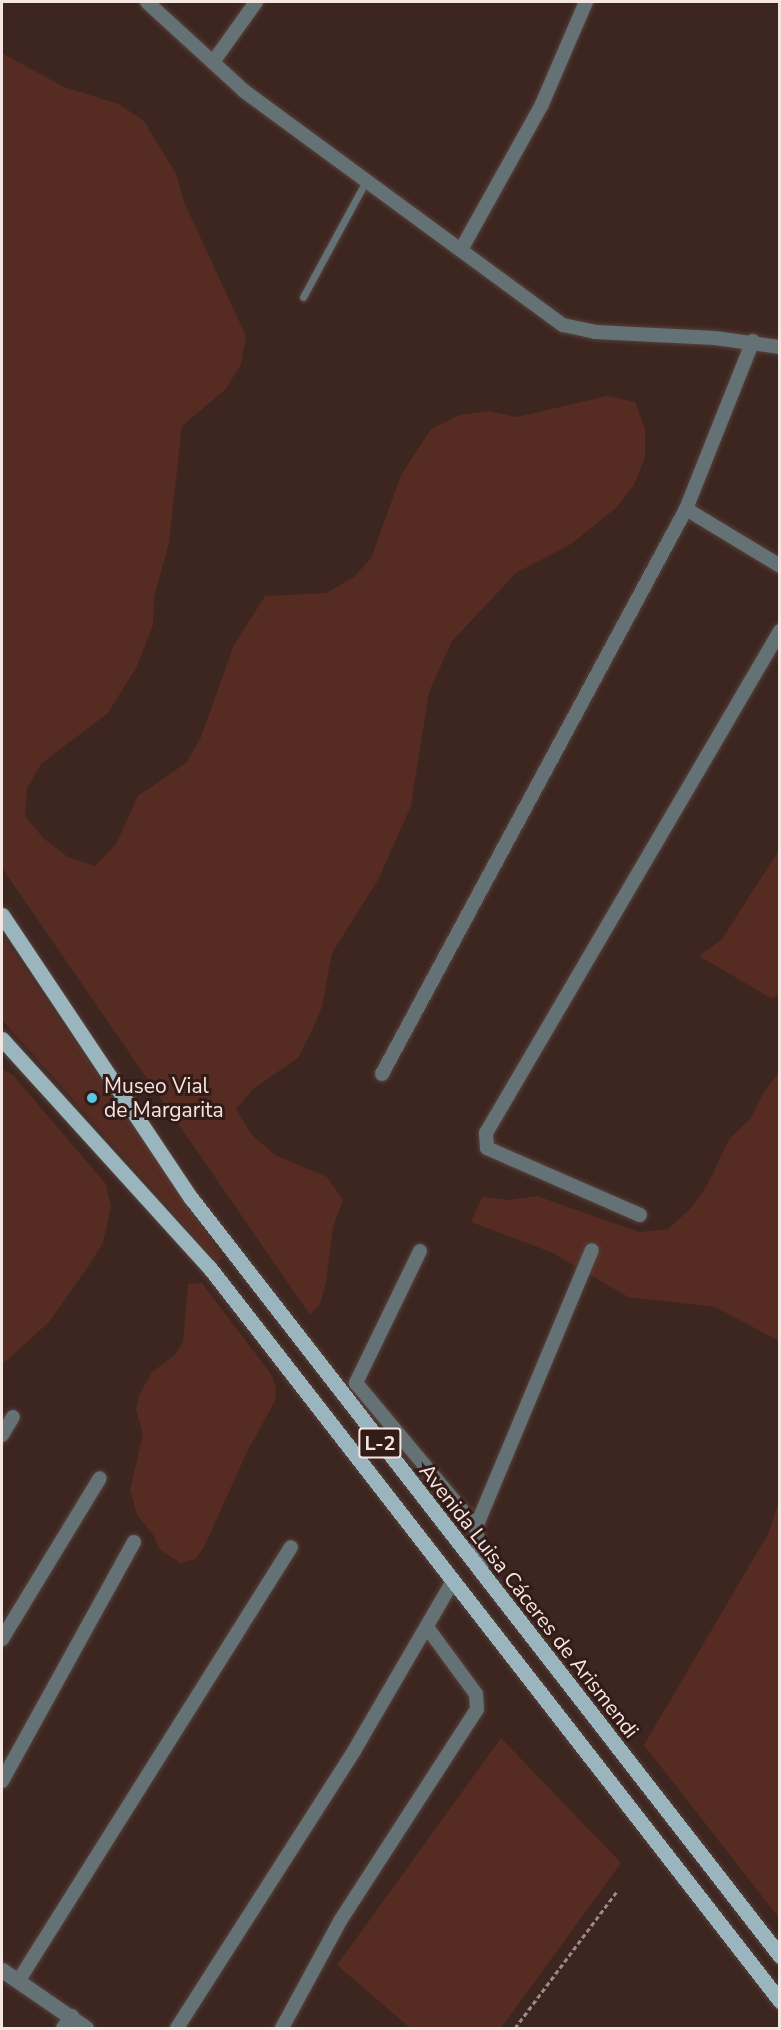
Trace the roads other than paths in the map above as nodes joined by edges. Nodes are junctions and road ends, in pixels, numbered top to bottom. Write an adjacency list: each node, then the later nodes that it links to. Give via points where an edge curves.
1 (147, 2): 4 (street)
2 (256, 2): 4 (street)
3 (586, 2): 6 (street, via 542,104)
4 (213, 62): 5 (street, via 244,91)
5 (366, 179): 6 (street); 7 (lane)
6 (462, 248): 8 (street, via 538,310 563,325 595,332)
7 (303, 297)
8 (753, 341): 9 (street); 10 (street)
9 (780, 347)
10 (686, 509): 11 (street); 15 (street)
11 (780, 566)
12 (780, 631): 16 (street, via 486,1133 488,1148)
13 (2, 915): 25 (main road, Avenida Luisa Cáceres de Arismendi / L-2, via 191,1198)
14 (2, 1039): 26 (main road, L-2, via 209,1267)
15 (382, 1074)
16 (640, 1215)
17 (592, 1250): 22 (street)
18 (420, 1251): 22 (street, via 356,1383)
19 (13, 1417): 20 (street)
20 (2, 1435)
21 (100, 1478): 28 (street)
22 (476, 1527): 25 (street)
23 (134, 1542): 29 (street)
24 (291, 1547): 32 (street)
25 (483, 1575): 30 (main road, Avenida Luisa Cáceres de Arismendi / L-2)
26 (453, 1581): 27 (street); 33 (main road, L-2)
27 (427, 1627): 36 (street, via 354,1751); 37 (street, via 476,1694 477,1709 340,1921)
28 (2, 1639)
29 (2, 1781)
30 (780, 1956)
31 (2, 1970): 32 (street)
32 (19, 1980): 34 (street)
33 (780, 2001)
34 (67, 2022): 35 (street)
35 (86, 2028)
36 (177, 2028)
37 (282, 2028)

